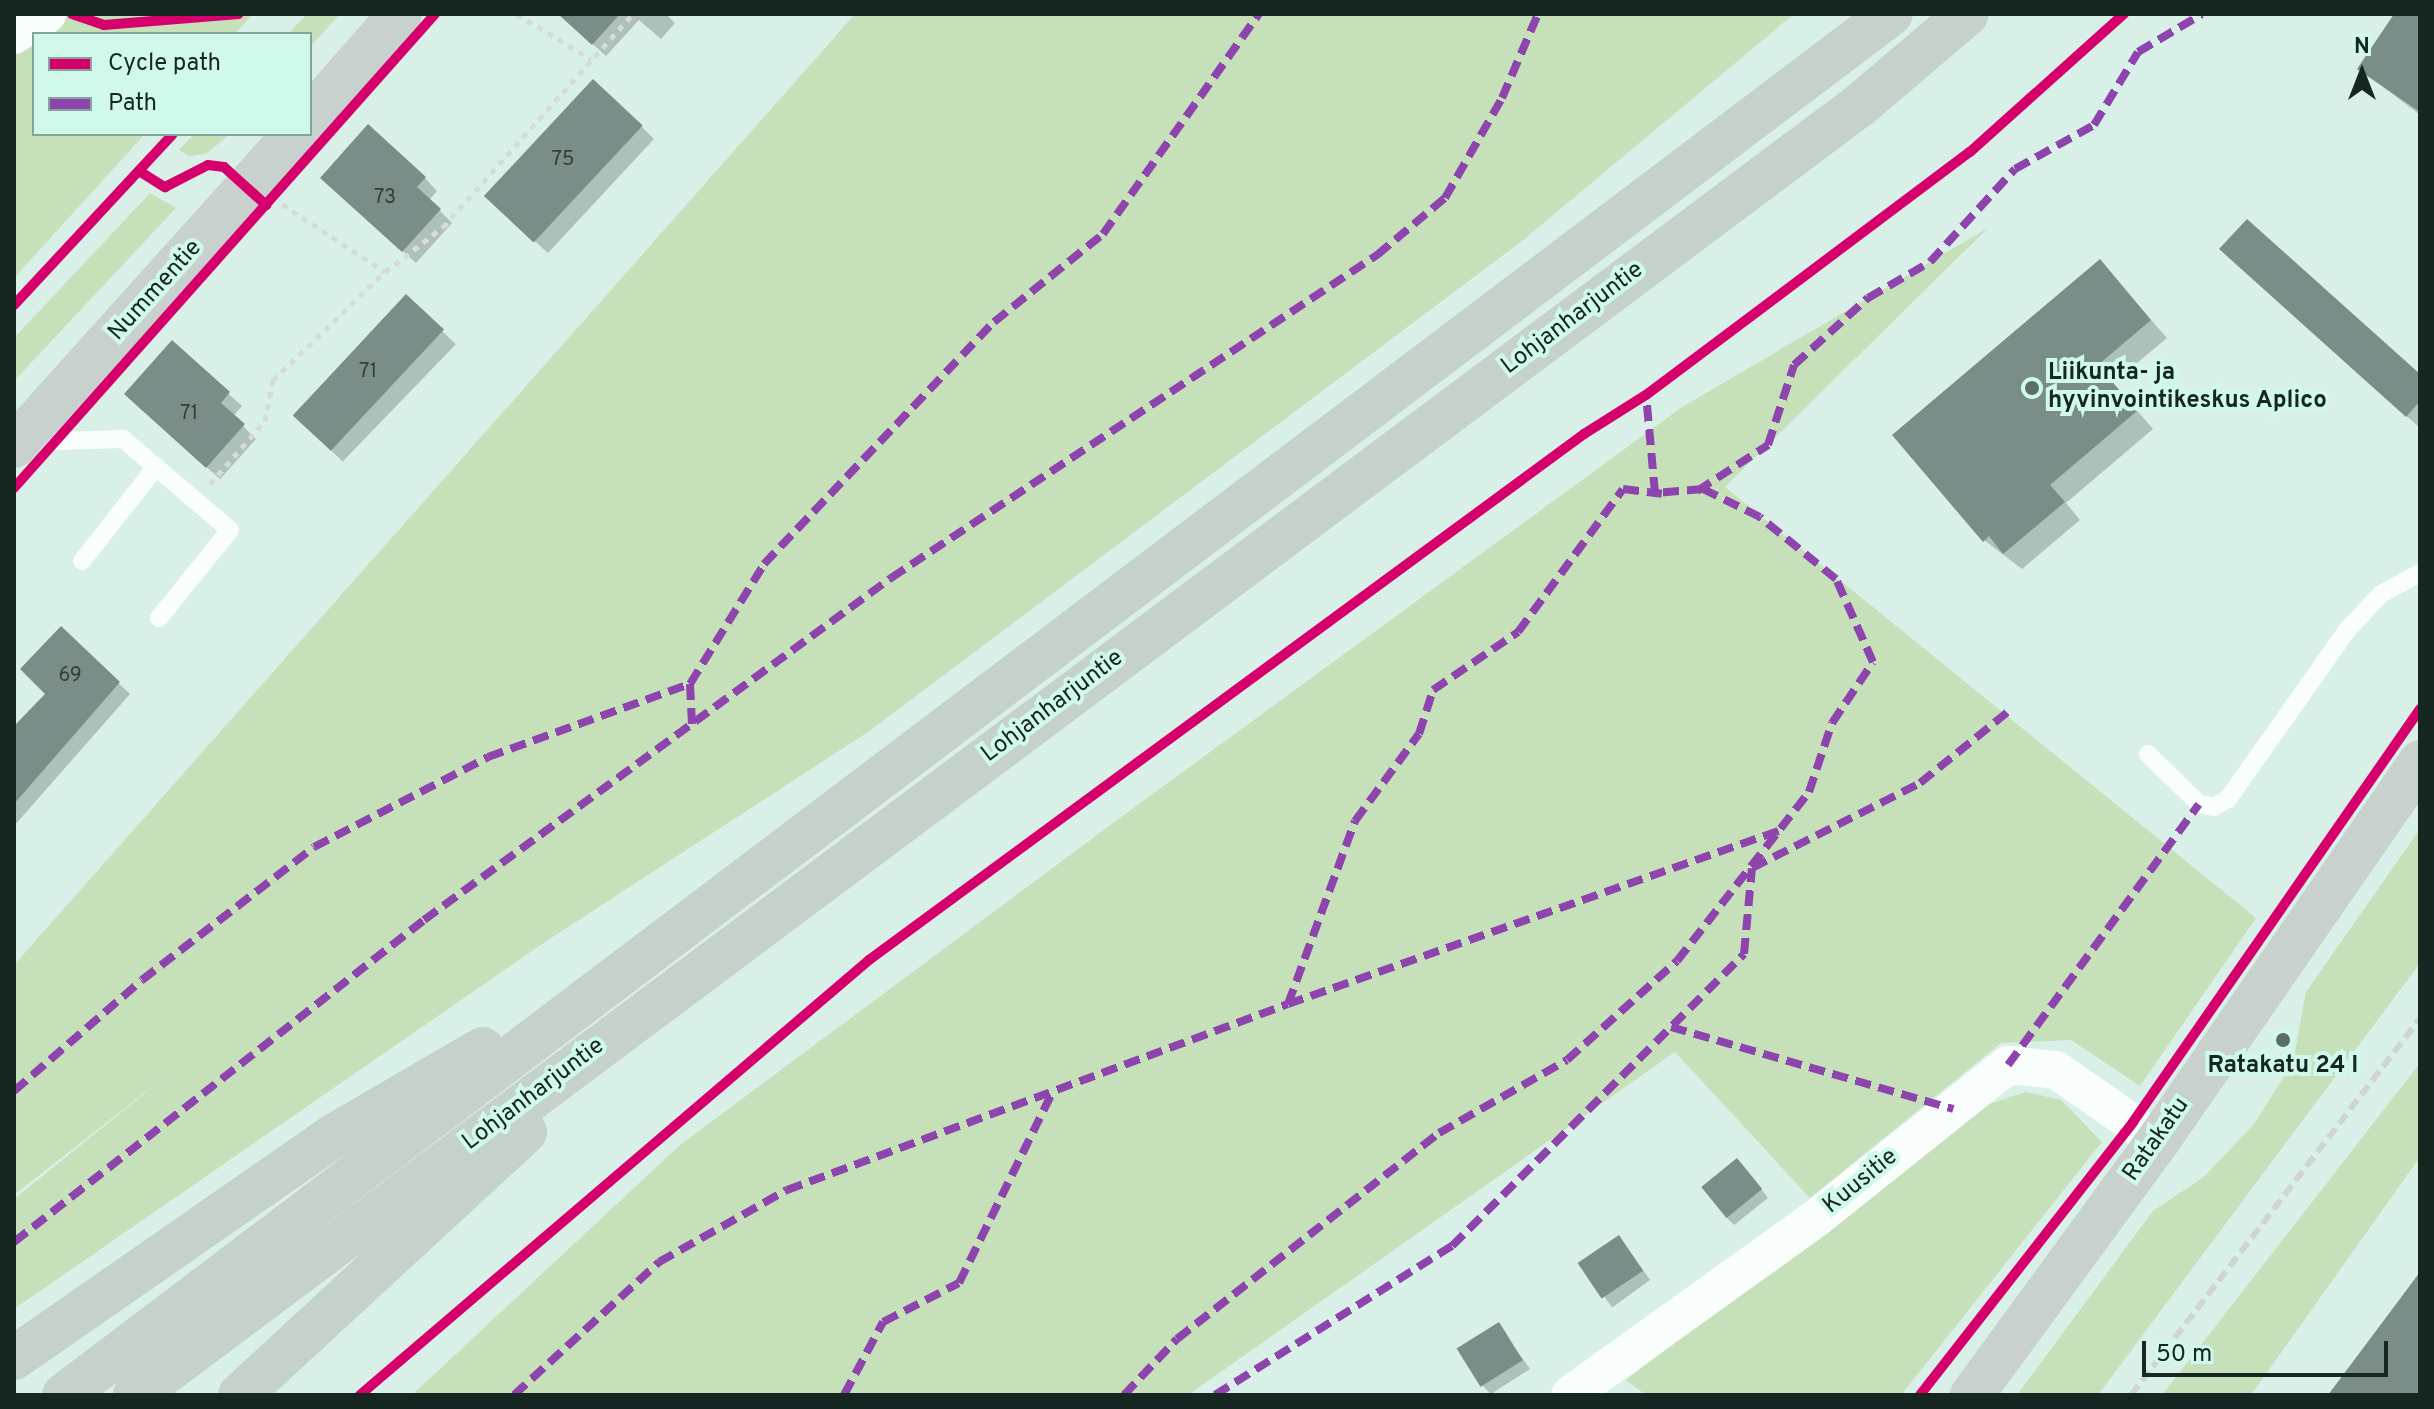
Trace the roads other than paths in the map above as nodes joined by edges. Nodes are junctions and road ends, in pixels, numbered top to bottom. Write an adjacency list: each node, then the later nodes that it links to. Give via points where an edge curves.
1 (47, 14): 5 (street)
2 (400, 14): 6 (street)
3 (1891, 14): 15 (highway, Lohjanharjuntie)
4 (1967, 14): 16 (highway, Lohjanharjuntie, via 1860,105)
5 (14, 35)
6 (312, 115)
7 (294, 136): 8 (street, Nummentie, via 268,191)
8 (15, 445): 9 (lane, via 123,439)
9 (156, 467): 10 (lane); 12 (lane, via 230,530)
10 (82, 561)
11 (2420, 573): 13 (lane, via 2381,594 2348,629 2228,799 2214,807 2199,804)
12 (159, 618)
13 (2148, 754)
14 (2420, 762): 17 (street, Ratakatu)
15 (651, 952): 18 (highway, via 335,1135); 19 (highway, Lohjanharjuntie)
16 (684, 982): 20 (highway, Lohjanharjuntie); 21 (highway)
17 (2158, 1141): 22 (street, Kuusitie, via 2056,1070 2008,1065 1815,1219); 23 (street, Ratakatu)
18 (14, 1358)
19 (64, 1395)
20 (135, 1395)
21 (240, 1395)
22 (1570, 1395)
23 (1972, 1395)

